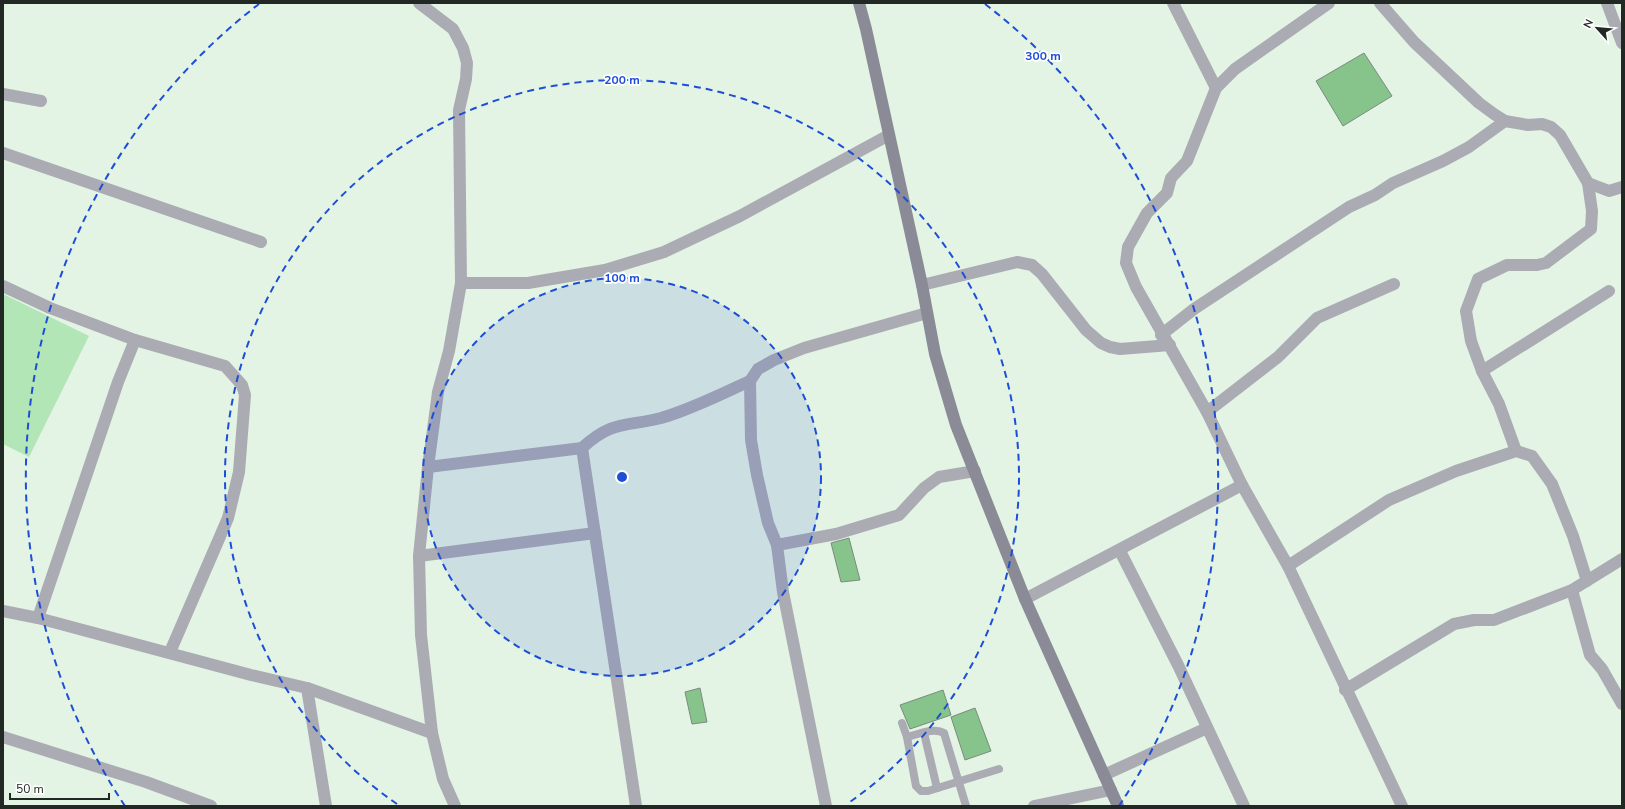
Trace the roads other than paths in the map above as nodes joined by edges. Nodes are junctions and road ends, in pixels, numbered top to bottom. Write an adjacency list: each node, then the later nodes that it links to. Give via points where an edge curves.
1 (419, 3): 17 (street, via 453,29 463,48 467,63 459,110)
2 (859, 3): 12 (street)
3 (1173, 3): 8 (street)
4 (1329, 3): 8 (street, via 1234,69)
5 (1380, 3): 11 (street, via 1414,42 1468,93)
6 (1607, 3): 7 (street)
7 (1622, 43)
8 (1216, 88): 23 (street, via 1187,161 1171,178 1167,193 1147,213 1128,247 1126,263)
9 (3, 94): 10 (street)
10 (41, 101)
11 (1505, 121): 14 (street, via 1551,127 1560,136); 23 (street, via 1470,147 1349,207 1194,309)
12 (889, 135): 17 (street, via 740,216 664,252 605,270 528,283); 19 (street)
13 (3, 153): 16 (street)
14 (1588, 183): 15 (street, via 1609,192); 26 (street, via 1592,211 1591,229 1546,263 1507,265 1478,279 1466,311 1471,341)
15 (1622, 187)
16 (260, 242)
17 (461, 283): 31 (street, via 449,351 438,392)
18 (1394, 284): 28 (street, via 1317,318 1278,357)
19 (922, 285): 22 (street); 25 (street, via 1017,262 1032,265 1086,330 1101,342 1120,349)
20 (3, 286): 24 (street, via 50,308)
21 (1609, 291): 26 (street)
22 (927, 313): 27 (street, via 804,348 758,369); 32 (street, via 934,354 956,424)
23 (1161, 335): 25 (street)
24 (135, 340): 44 (street, via 118,382); 45 (street, via 225,366 242,385 244,395 239,472 228,518)
25 (1170, 345): 28 (street)
26 (1482, 371): 30 (street, via 1499,404)
27 (750, 381): 29 (street, via 661,418 614,426 595,436); 35 (street, via 752,447 763,502)
28 (1207, 412): 33 (street)
29 (582, 448): 31 (street); 34 (street)
30 (1516, 450): 39 (street, via 1456,471 1388,500); 40 (street, via 1532,456 1552,484 1573,536)
31 (428, 467): 37 (street)
32 (975, 471): 35 (street, via 939,477 924,488 899,515 836,534); 42 (street)
33 (1242, 485): 36 (street); 39 (street)
34 (594, 533): 37 (street); 63 (street)
35 (777, 545): 64 (street, via 783,592)
36 (1120, 551): 42 (street); 50 (street)
37 (419, 556): 51 (street, via 421,635)
38 (1622, 559): 40 (street)
39 (1288, 566): 47 (street)
40 (1587, 581): 41 (street)
41 (1572, 590): 47 (street, via 1494,620 1454,624); 48 (street, via 1590,655 1602,669)
42 (1025, 599): 56 (street)
43 (3, 611): 44 (street)
44 (38, 618): 45 (street)
45 (170, 652): 46 (street)
46 (307, 688): 51 (street); 61 (street)
47 (1345, 690): 69 (street)
48 (1622, 704)
49 (902, 723): 53 (lane)
50 (1207, 728): 56 (street); 68 (street)
51 (432, 733): 62 (street, via 443,779)
52 (924, 733): 53 (lane); 57 (lane, via 937,730 944,733); 58 (lane)
53 (908, 737): 58 (lane, via 918,789 921,791)
54 (3, 738): 60 (street, via 146,782)
55 (999, 769): 57 (lane)
56 (1104, 775): 59 (street)
57 (959, 782): 58 (lane); 65 (lane)
58 (937, 788)
59 (1110, 790): 66 (street); 67 (street)
60 (211, 806)
61 (326, 806)
62 (455, 806)
63 (636, 806)
64 (826, 806)
65 (966, 806)
66 (1034, 806)
67 (1118, 806)
68 (1244, 806)
69 (1402, 806)

